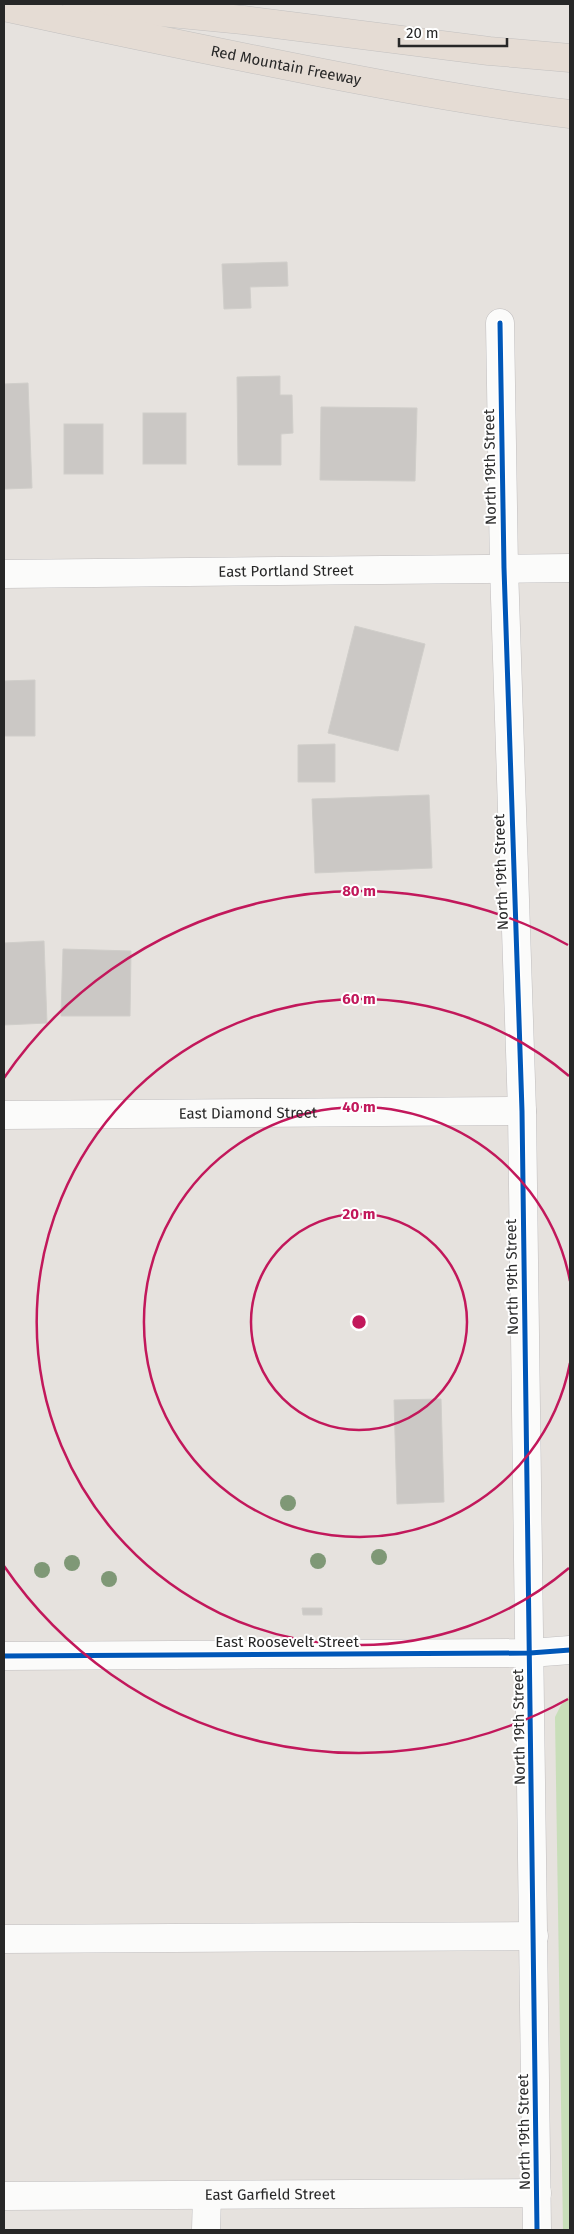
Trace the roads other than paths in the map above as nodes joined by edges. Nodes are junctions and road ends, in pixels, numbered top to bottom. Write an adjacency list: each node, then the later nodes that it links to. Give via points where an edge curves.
1 (77, 4): 3 (highway)
2 (4, 7): 4 (highway, Red Mountain Freeway, via 382,84)
3 (570, 58)
4 (570, 114)
5 (500, 324): 6 (street, North 19th Street)
6 (504, 568): 7 (street, East Portland Street); 8 (street, East Portland Street); 9 (street, North 19th Street)
7 (570, 568)
8 (4, 574)
9 (522, 1111): 10 (street, East Diamond Street); 12 (street, North 19th Street)
10 (4, 1115)
11 (570, 1650): 12 (street, East Roosevelt Street)
12 (530, 1652): 13 (street, East Roosevelt Street); 14 (street, North 19th Street)
13 (4, 1656)
14 (534, 1936): 15 (street); 16 (street, North 19th Street)
15 (4, 1940)
16 (537, 2193): 17 (street, East Garfield Street); 20 (street, North 19th Street)
17 (206, 2195): 18 (street, East Garfield Street); 19 (street)
18 (4, 2196)
19 (206, 2230)
20 (537, 2230)

